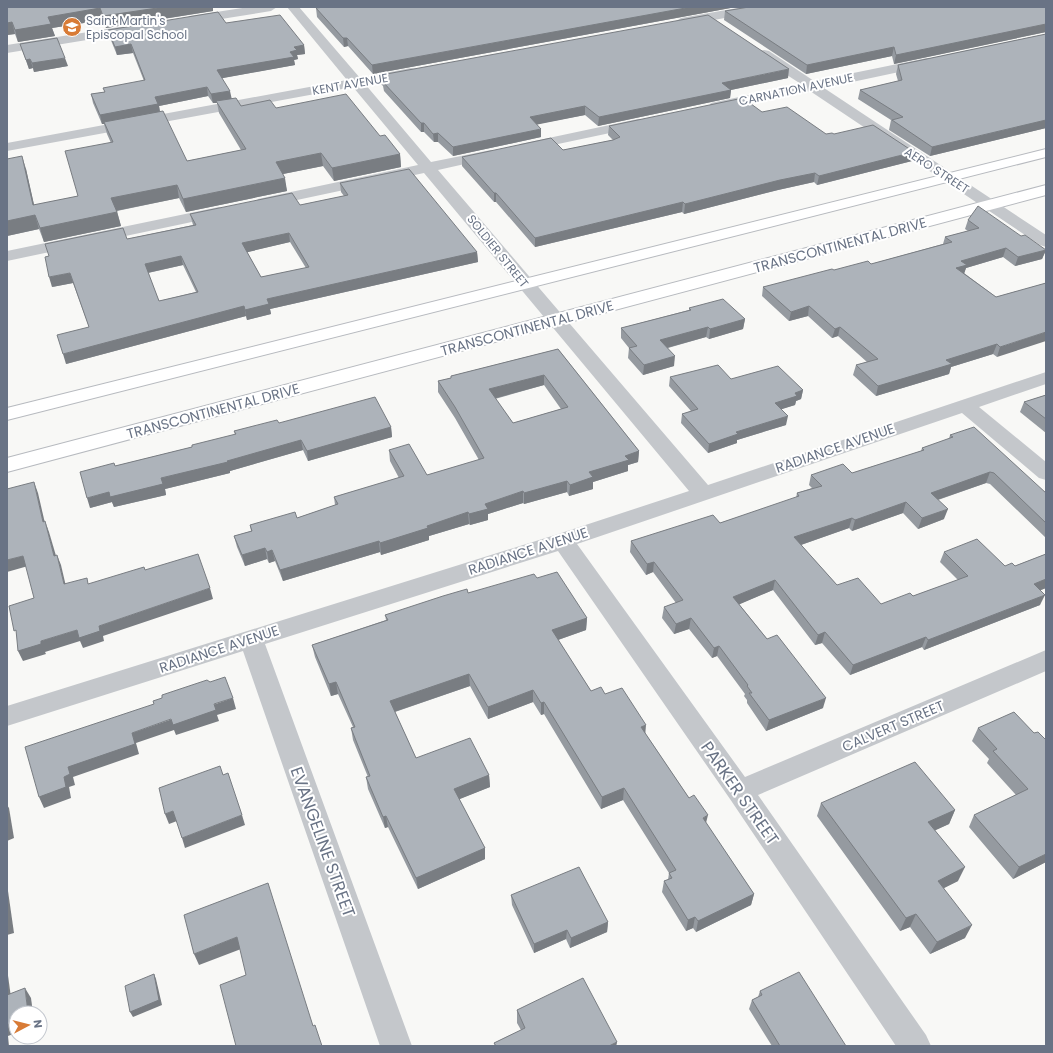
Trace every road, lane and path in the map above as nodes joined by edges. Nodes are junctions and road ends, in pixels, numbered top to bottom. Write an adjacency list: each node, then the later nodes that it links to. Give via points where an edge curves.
1 (271, 7): 5 (street)
2 (293, 7): 13 (street, SOLDIER STREET)
3 (763, 7): 4 (street)
4 (709, 17): 6 (street); 8 (street)
5 (178, 22)
6 (670, 24)
7 (146, 27): 10 (street)
8 (728, 30)
9 (754, 47): 14 (street, AERO STREET)
10 (7, 49)
11 (940, 59): 14 (street, CARNATION AVENUE)
12 (424, 70): 13 (street, KENT AVENUE)
13 (356, 82): 17 (street, KENT AVENUE); 19 (street, SOLDIER STREET)
14 (810, 86): 15 (street, CARNATION AVENUE); 20 (street, AERO STREET)
15 (701, 109)
16 (655, 119): 19 (street)
17 (7, 147)
18 (1046, 153): 20 (street)
19 (429, 167): 22 (street); 27 (street, SOLDIER STREET)
20 (949, 178): 23 (street, AERO STREET); 27 (street)
21 (1046, 190): 23 (street, TRANSCONTINENTAL DRIVE)
22 (249, 205)
23 (990, 205): 25 (street, AERO STREET); 28 (street, TRANSCONTINENTAL DRIVE)
24 (234, 208): 26 (street)
25 (1046, 242)
26 (7, 256)
27 (525, 284): 28 (street, SOLDIER STREET); 31 (street)
28 (556, 321): 32 (street, TRANSCONTINENTAL DRIVE); 34 (street, SOLDIER STREET)
29 (1046, 378): 30 (street, RADIANCE AVENUE)
30 (964, 405): 33 (street); 34 (street, RADIANCE AVENUE)
31 (7, 414)
32 (7, 465)
33 (1046, 473)
34 (703, 493): 35 (street, RADIANCE AVENUE)
35 (564, 541): 36 (street, RADIANCE AVENUE); 39 (street, PARKER STREET)
36 (251, 639): 38 (street, RADIANCE AVENUE); 40 (street, EVANGELINE STREET)
37 (1046, 660): 39 (street, CALVERT STREET)
38 (7, 716)
39 (740, 791): 41 (street, PARKER STREET)
40 (396, 1046)
41 (915, 1046)

